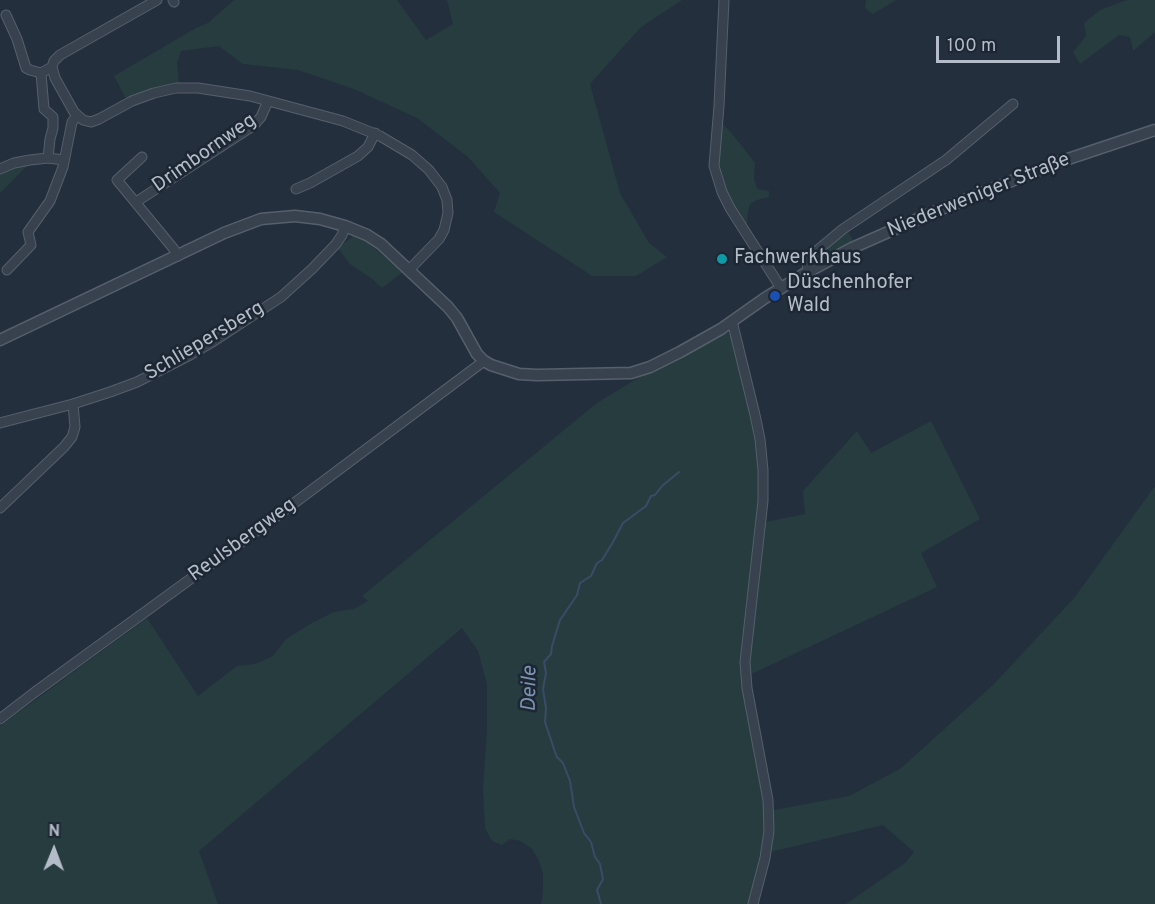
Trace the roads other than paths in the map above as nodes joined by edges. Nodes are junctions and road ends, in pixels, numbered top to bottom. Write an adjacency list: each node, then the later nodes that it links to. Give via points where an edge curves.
1 (157, 0): 4 (street, via 60,56)
2 (724, 0): 24 (street, via 714,166 730,208)
3 (6, 15): 5 (street, via 26,68)
4 (52, 67): 5 (street); 8 (street)
5 (41, 73): 12 (street, via 44,109 54,117)
6 (268, 101): 8 (street, via 223,91 176,88 139,98 91,122); 10 (street); 18 (street, Drimbornweg, via 253,126)
7 (1013, 104): 23 (street, Niederweniger Straße, via 946,160 843,229 813,254 807,262)
8 (77, 116): 13 (street, via 72,122)
9 (1155, 130): 23 (street, Niederweniger Straße, via 1059,162 939,210)
10 (375, 133): 15 (street, via 362,153); 22 (street, via 429,170 447,200 444,230)
11 (142, 156): 18 (street, via 117,180)
12 (48, 158): 13 (street); 14 (street)
13 (64, 160): 21 (street, via 50,201 28,232 31,245)
14 (0, 169)
15 (310, 183): 16 (street); 17 (street)
16 (296, 189)
17 (315, 193)
18 (136, 202): 20 (street)
19 (345, 226): 20 (street, via 295,216 261,219); 22 (street, via 381,244); 28 (street, Schliepersberg, via 339,240 312,269 280,297 214,341 137,382)
20 (178, 256): 26 (street)
21 (7, 270)
22 (410, 270): 27 (street, via 453,313)
23 (808, 271): 24 (street, Niederweniger Straße)
24 (781, 288): 25 (street, Niederweniger Straße)
25 (732, 321): 27 (street, Niederweniger Straße, via 658,364 632,373 537,375 509,371); 32 (street, via 757,423 764,480 745,655 747,688 769,808 767,851)
26 (0, 340)
27 (484, 361): 31 (street, Reulsbergweg)
28 (73, 404): 29 (street, Schliepersberg); 30 (street, via 72,437)
29 (0, 423)
30 (0, 508)
31 (0, 719)
32 (753, 904)

